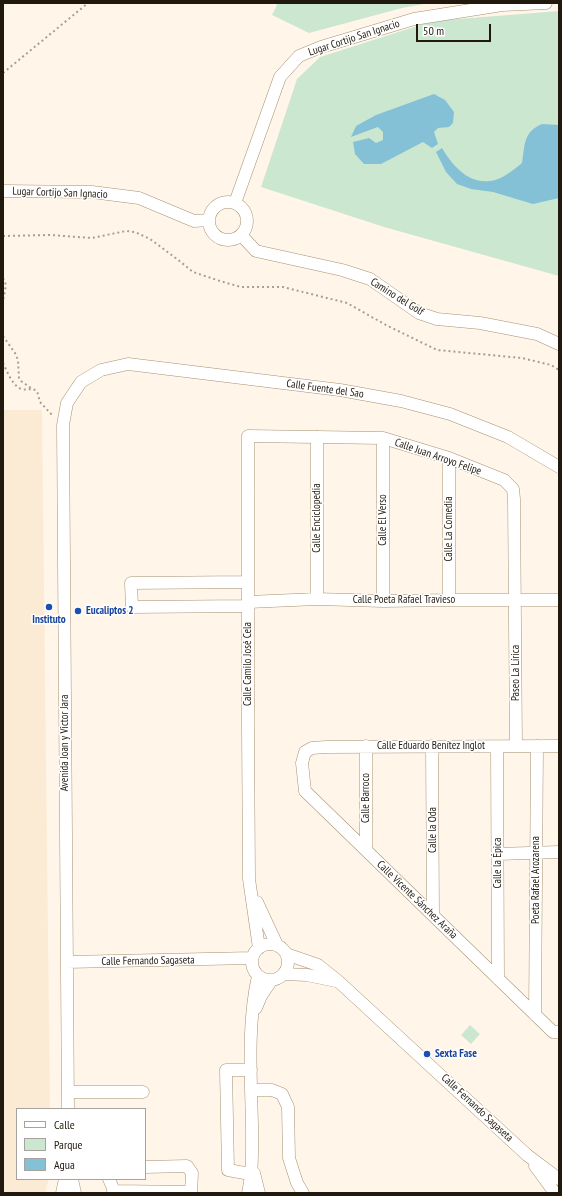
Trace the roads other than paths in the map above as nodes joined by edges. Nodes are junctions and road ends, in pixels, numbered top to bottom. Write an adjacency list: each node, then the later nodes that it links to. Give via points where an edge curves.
1 (546, 3): 3 (street, Lugar Cortijo San Ignacio, via 502,6 414,19 321,47 300,56 280,77)
2 (3, 191): 4 (street, Lugar Cortijo San Ignacio, via 92,192 139,198 194,221)
3 (235, 203): 4 (street, via 221,203 214,207); 5 (street, via 242,207 246,214 246,229)
4 (209, 220): 5 (street, via 213,232 223,240 236,239)
5 (241, 235): 6 (street, Camino del Golf, via 256,251 342,270 370,279 418,313 437,319 480,323 537,334)
6 (559, 344)
7 (81, 382): 12 (street, Calle Fuente del Sao, via 101,370 128,364 340,390 401,401 450,414 508,437); 37 (street, Avenida Joan y Victor Jara, via 67,403 64,425)
8 (248, 436): 9 (street, Calle Juan Arroyo Felipe); 13 (street, Calle Camilo José Cela)
9 (317, 437): 10 (street, Calle Juan Arroyo Felipe); 14 (street, Calle Enciclopedia)
10 (383, 438): 11 (street, Calle Juan Arroyo Felipe); 18 (street, Calle El Verso)
11 (449, 458): 15 (street, Calle Juan Arroyo Felipe, via 504,480 513,489); 16 (street, Calle La Comedia)
12 (559, 467)
13 (248, 582): 19 (street, Calle Camilo José Cela); 19 (street, Calle Poeta Rafael Travieso, via 131,583 132,607)
14 (317, 599): 18 (street, Calle Poeta Rafael Travieso); 19 (street, Calle Poeta Rafael Travieso)
15 (516, 599): 16 (street, Calle Poeta Rafael Travieso); 17 (street, Calle Poeta Rafael Travieso); 22 (street, Paseo La Lírica)
16 (449, 600): 18 (street, Calle Poeta Rafael Travieso)
17 (559, 600)
18 (383, 601)
19 (248, 604): 31 (street, Calle Camilo José Cela, via 249,879)
20 (366, 746): 21 (street, Calle Eduardo Benítez Inglot); 26 (street, Calle Eduardo Benítez Inglot, via 312,748); 27 (street, Calle Barroco)
21 (432, 746): 25 (street, Calle Eduardo Benítez Inglot); 32 (street, Calle la Oda)
22 (516, 746): 23 (street, Calle Eduardo Benítez Inglot); 25 (street, Calle Eduardo Benítez Inglot)
23 (537, 746): 24 (street, Calle Eduardo Benítez Inglot); 29 (street, Poeta Rafael Arozarena)
24 (559, 746)
25 (497, 747): 30 (street, Calle la Épica)
26 (305, 752): 27 (street, Calle Vicente Sánchez Araña, via 302,763 305,791)
27 (366, 849): 32 (street, Calle Vicente Sánchez Araña)
28 (559, 852): 29 (street)
29 (536, 853): 30 (street); 43 (street, Poeta Rafael Arozarena)
30 (498, 854): 40 (street, Calle la Épica)
31 (252, 892): 33 (street, Calle Camilo José Cela); 34 (street, Calle Camilo José Cela)
32 (433, 915): 40 (street, Calle Vicente Sánchez Araña)
33 (277, 945): 34 (street, via 268,944); 35 (street)
34 (255, 953): 36 (street, Calle Fernando Sagaseta); 38 (street, via 252,962)
35 (286, 954): 39 (street, via 288,965); 42 (street, Calle Fernando Sagaseta, via 318,965)
36 (229, 959): 37 (street, Calle Fernando Sagaseta); 38 (street, Calle Fernando Sagaseta)
37 (67, 962): 48 (street, Avenida Joan y Victor Jara)
38 (256, 973): 41 (street); 44 (street)
39 (284, 974): 41 (street); 42 (street)
40 (498, 979): 43 (street, Calle Vicente Sánchez Araña)
41 (271, 981): 44 (street, via 261,996)
42 (338, 981): 51 (street, Calle Fernando Sagaseta)
43 (535, 1015): 45 (street, Calle Vicente Sánchez Araña, via 553,1032)
44 (251, 1024): 46 (street)
45 (559, 1032)
46 (251, 1070): 47 (street); 53 (street, via 226,1070 228,1170)
47 (251, 1090): 53 (street); 66 (street, via 272,1090 282,1094 288,1107 289,1158 296,1183)
48 (68, 1092): 49 (street); 50 (street, Avenida Joan y Victor Jara)
49 (143, 1092)
50 (68, 1108)
51 (527, 1155): 54 (street, Calle Fernando Sagaseta); 67 (street, Calle Fernando Sagaseta)
52 (146, 1167): 63 (street, via 187,1166 192,1173)
53 (251, 1168): 64 (street); 65 (street)
54 (559, 1179)
55 (65, 1180): 61 (street)
56 (72, 1180): 62 (street)
57 (109, 1180): 59 (street)
58 (559, 1186): 67 (street)
59 (114, 1192): 60 (street)
60 (136, 1192): 63 (street)
61 (62, 1193)
62 (75, 1193)
63 (191, 1193)
64 (248, 1193)
65 (259, 1193)
66 (303, 1193)
67 (556, 1193)

